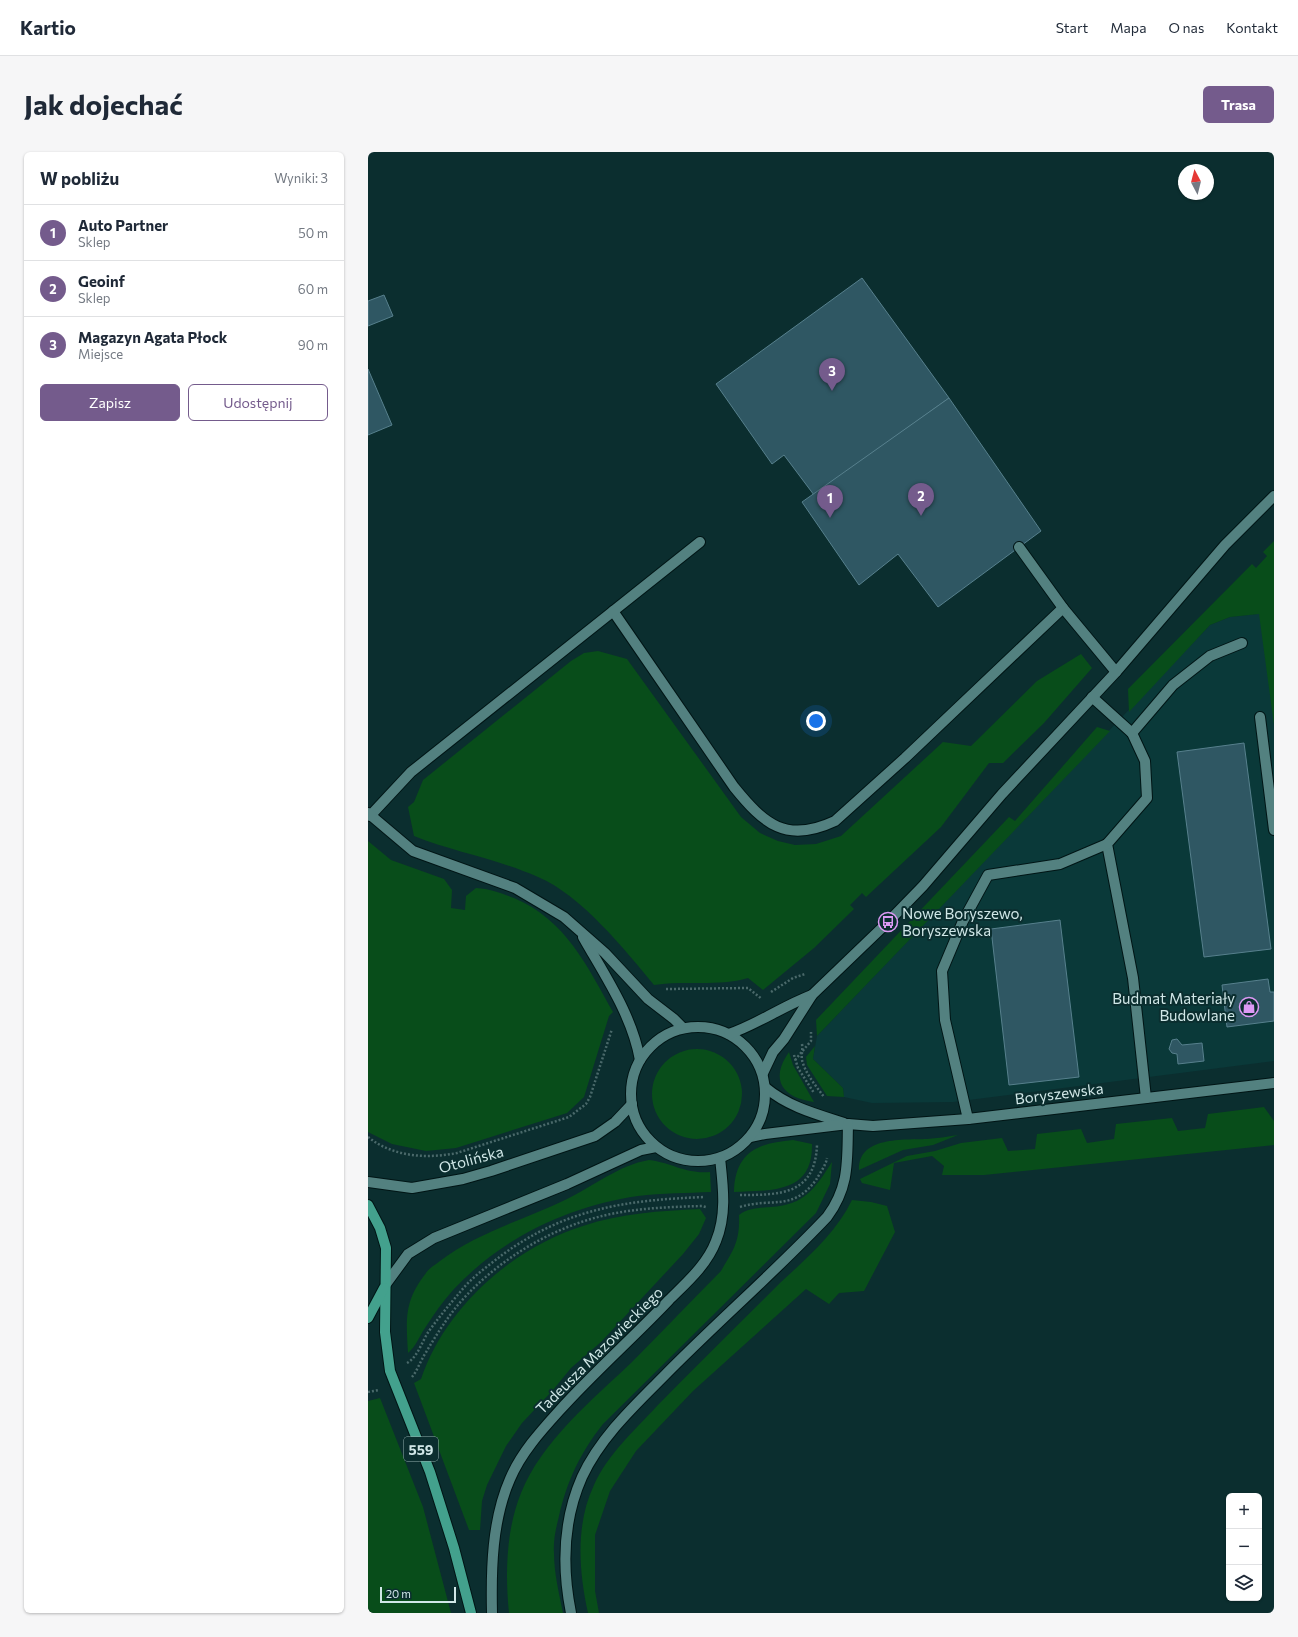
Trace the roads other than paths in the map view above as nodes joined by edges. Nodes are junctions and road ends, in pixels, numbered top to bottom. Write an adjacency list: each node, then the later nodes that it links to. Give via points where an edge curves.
1 (1274, 496): 7 (main road, via 1206,566)
2 (700, 542): 5 (main road)
3 (1019, 547): 4 (main road)
4 (1063, 608): 5 (main road, via 840,817 821,828 802,831 783,829 766,822 751,808); 7 (main road)
5 (613, 611): 11 (main road, via 411,772)
6 (1242, 643): 10 (main road, via 1210,656 1173,685)
7 (1116, 672): 8 (main road)
8 (1092, 697): 10 (main road); 15 (main road, via 1002,794 923,886)
9 (1260, 717): 12 (main road)
10 (1132, 733): 13 (main road, via 1145,761 1147,798)
11 (369, 814): 14 (main road, via 413,851 515,888 564,917)
12 (1274, 830)
13 (1107, 844): 22 (main road, via 1133,978); 24 (main road, via 1060,864 988,875 963,921 942,971 945,1020)
14 (579, 930): 16 (main road, via 605,953 648,999); 18 (main road, via 626,1015 637,1043)
15 (812, 995): 17 (main road, via 782,1008 751,1026); 19 (main road, via 784,1039 772,1052)
16 (683, 1028): 17 (main road, via 699,1026); 18 (main road, via 666,1035 651,1046)
17 (729, 1034): 19 (main road, via 750,1050)
18 (640, 1060): 23 (main road, via 632,1081)
19 (763, 1073): 21 (main road)
20 (1274, 1083): 22 (main road, Boryszewska)
21 (766, 1088): 25 (main road, Boryszewska, via 779,1099); 26 (main road, via 763,1114)
22 (1146, 1098): 24 (main road, Boryszewska)
23 (632, 1104): 27 (main road, via 640,1127); 29 (main road, Otolińska, via 606,1130 579,1142 491,1171 436,1185 412,1188)
24 (968, 1119): 25 (main road, Boryszewska, via 873,1126)
25 (848, 1124): 26 (main road, Boryszewska); 35 (main road, via 845,1183 828,1217 624,1416 592,1459 575,1495 567,1528 565,1573)
26 (750, 1137): 28 (main road, via 737,1149)
27 (656, 1146): 28 (main road, via 670,1155 687,1160 704,1161); 31 (main road, via 641,1150 567,1184 434,1238 408,1254)
28 (720, 1158): 34 (main road, Tadeusza Mazowieckiego, via 723,1214 716,1242 698,1270 634,1337 584,1382 541,1430 524,1453 510,1479 500,1506 492,1570)
29 (368, 1182)
30 (368, 1205): 31 (main road, 559, via 380,1228 386,1248)
31 (386, 1284): 32 (main road, 559); 33 (main road, 559, via 385,1332 390,1371 430,1472)
32 (368, 1318)
33 (471, 1613)
34 (492, 1613)
35 (571, 1613)

